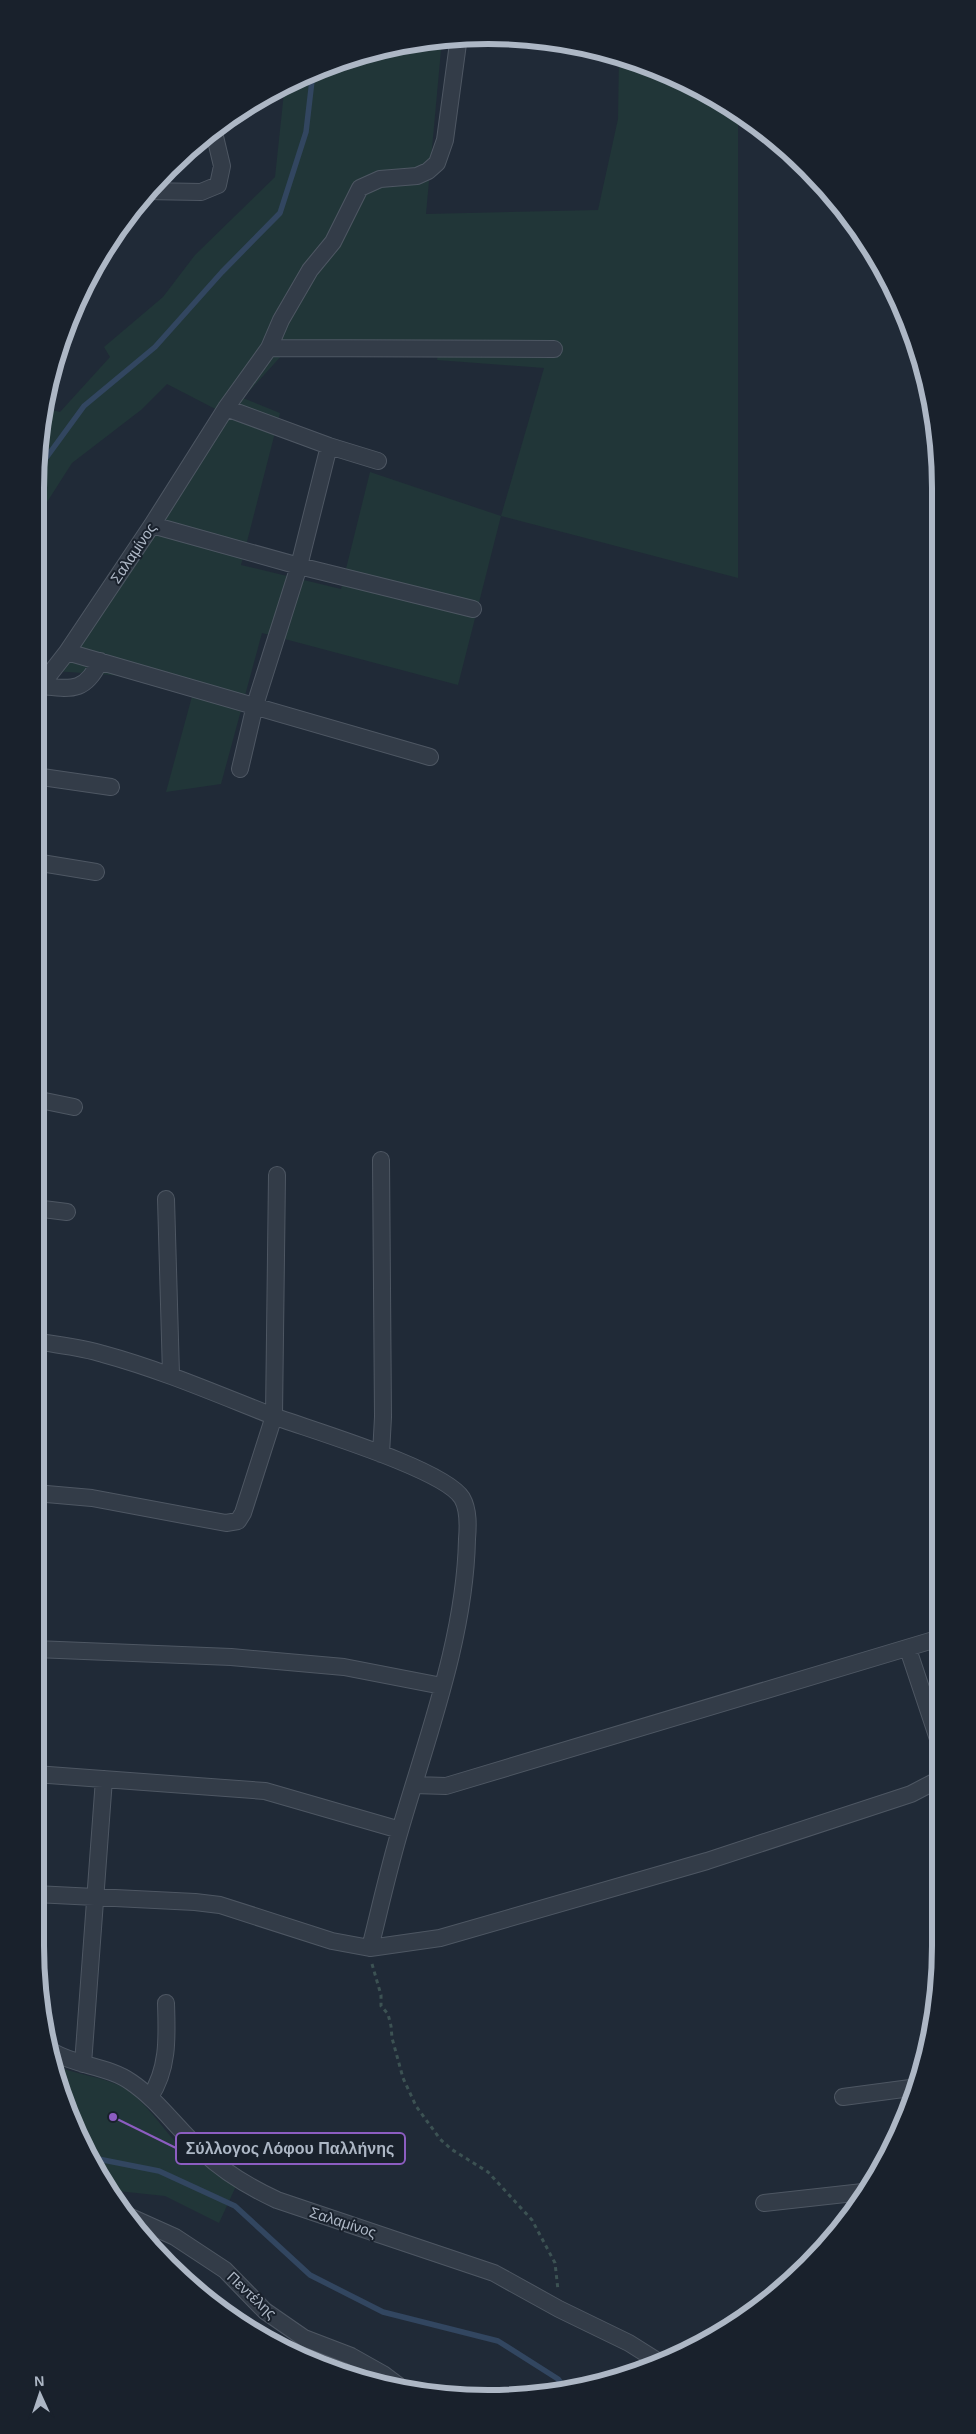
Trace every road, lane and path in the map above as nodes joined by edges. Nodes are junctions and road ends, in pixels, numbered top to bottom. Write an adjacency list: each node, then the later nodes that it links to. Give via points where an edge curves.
1 (458, 45): 4 (street, Σαλαμίνος, via 445,140 437,163 417,176 380,179 360,188 333,242 310,270 281,320)
2 (215, 139): 3 (street, via 222,166 218,185 201,192)
3 (158, 191)
4 (269, 348): 5 (street); 6 (street, Σαλαμίνος)
5 (554, 349)
6 (226, 408): 7 (street); 11 (street, Σαλαμίνος)
7 (329, 446): 8 (street); 12 (street)
8 (378, 461)
9 (932, 488): 10 (path)
10 (932, 505)
11 (152, 525): 12 (street); 14 (street, Σαλαμίνος)
12 (299, 566): 13 (street); 18 (street)
13 (473, 609)
14 (67, 652): 15 (street); 16 (street, Σαλαμίνος)
15 (100, 661): 17 (street, via 92,677 83,685); 18 (street)
16 (44, 682)
17 (44, 690)
18 (255, 705): 21 (street); 22 (street)
19 (932, 709): 20 (path)
20 (932, 751)
21 (430, 757)
22 (240, 768)
23 (44, 777): 24 (street)
24 (111, 787)
25 (44, 863): 26 (street)
26 (96, 872)
27 (44, 1101): 28 (street)
28 (74, 1107)
29 (381, 1160): 37 (street)
30 (277, 1175): 36 (street)
31 (166, 1200): 35 (street)
32 (44, 1209): 33 (street)
33 (68, 1212)
34 (44, 1343): 35 (street, via 100,1352)
35 (171, 1374): 36 (street)
36 (274, 1416): 37 (street); 38 (street, via 238,1521 226,1523 92,1498)
37 (381, 1454): 42 (street, via 450,1485 463,1499 468,1519 465,1584)
38 (44, 1494)
39 (932, 1641): 41 (street)
40 (44, 1648): 42 (street, via 231,1657 344,1667)
41 (908, 1649): 43 (street); 47 (street, via 446,1786)
42 (442, 1686): 47 (street)
43 (932, 1721)
44 (44, 1775): 45 (street)
45 (104, 1780): 48 (street, via 265,1791); 50 (street)
46 (932, 1784): 51 (street, via 707,1861 440,1938)
47 (414, 1785): 48 (street)
48 (400, 1830): 51 (street)
49 (44, 1894): 50 (street)
50 (95, 1896): 51 (street, via 220,1905 332,1941); 54 (street)
51 (370, 1948): 61 (path, via 381,2006 388,2014 403,2078 416,2106 440,2139 488,2172 532,2220 555,2263)
52 (166, 2003): 56 (street, via 163,2070)
53 (57, 2054): 54 (street, Σαλαμίνος)
54 (83, 2064): 56 (street, Σαλαμίνος, via 130,2081)
55 (909, 2088): 57 (street)
56 (150, 2097): 61 (street, Σαλαμίνος, via 202,2152 251,2188 276,2200 494,2273)
57 (843, 2097)
58 (857, 2193): 59 (street)
59 (764, 2203)
60 (140, 2221): 63 (street, Πεντέλης, via 175,2237 225,2270 265,2311 304,2338 351,2356)
61 (559, 2309): 62 (street, Σαλαμίνος, via 629,2342)
62 (653, 2358)
63 (390, 2379)

